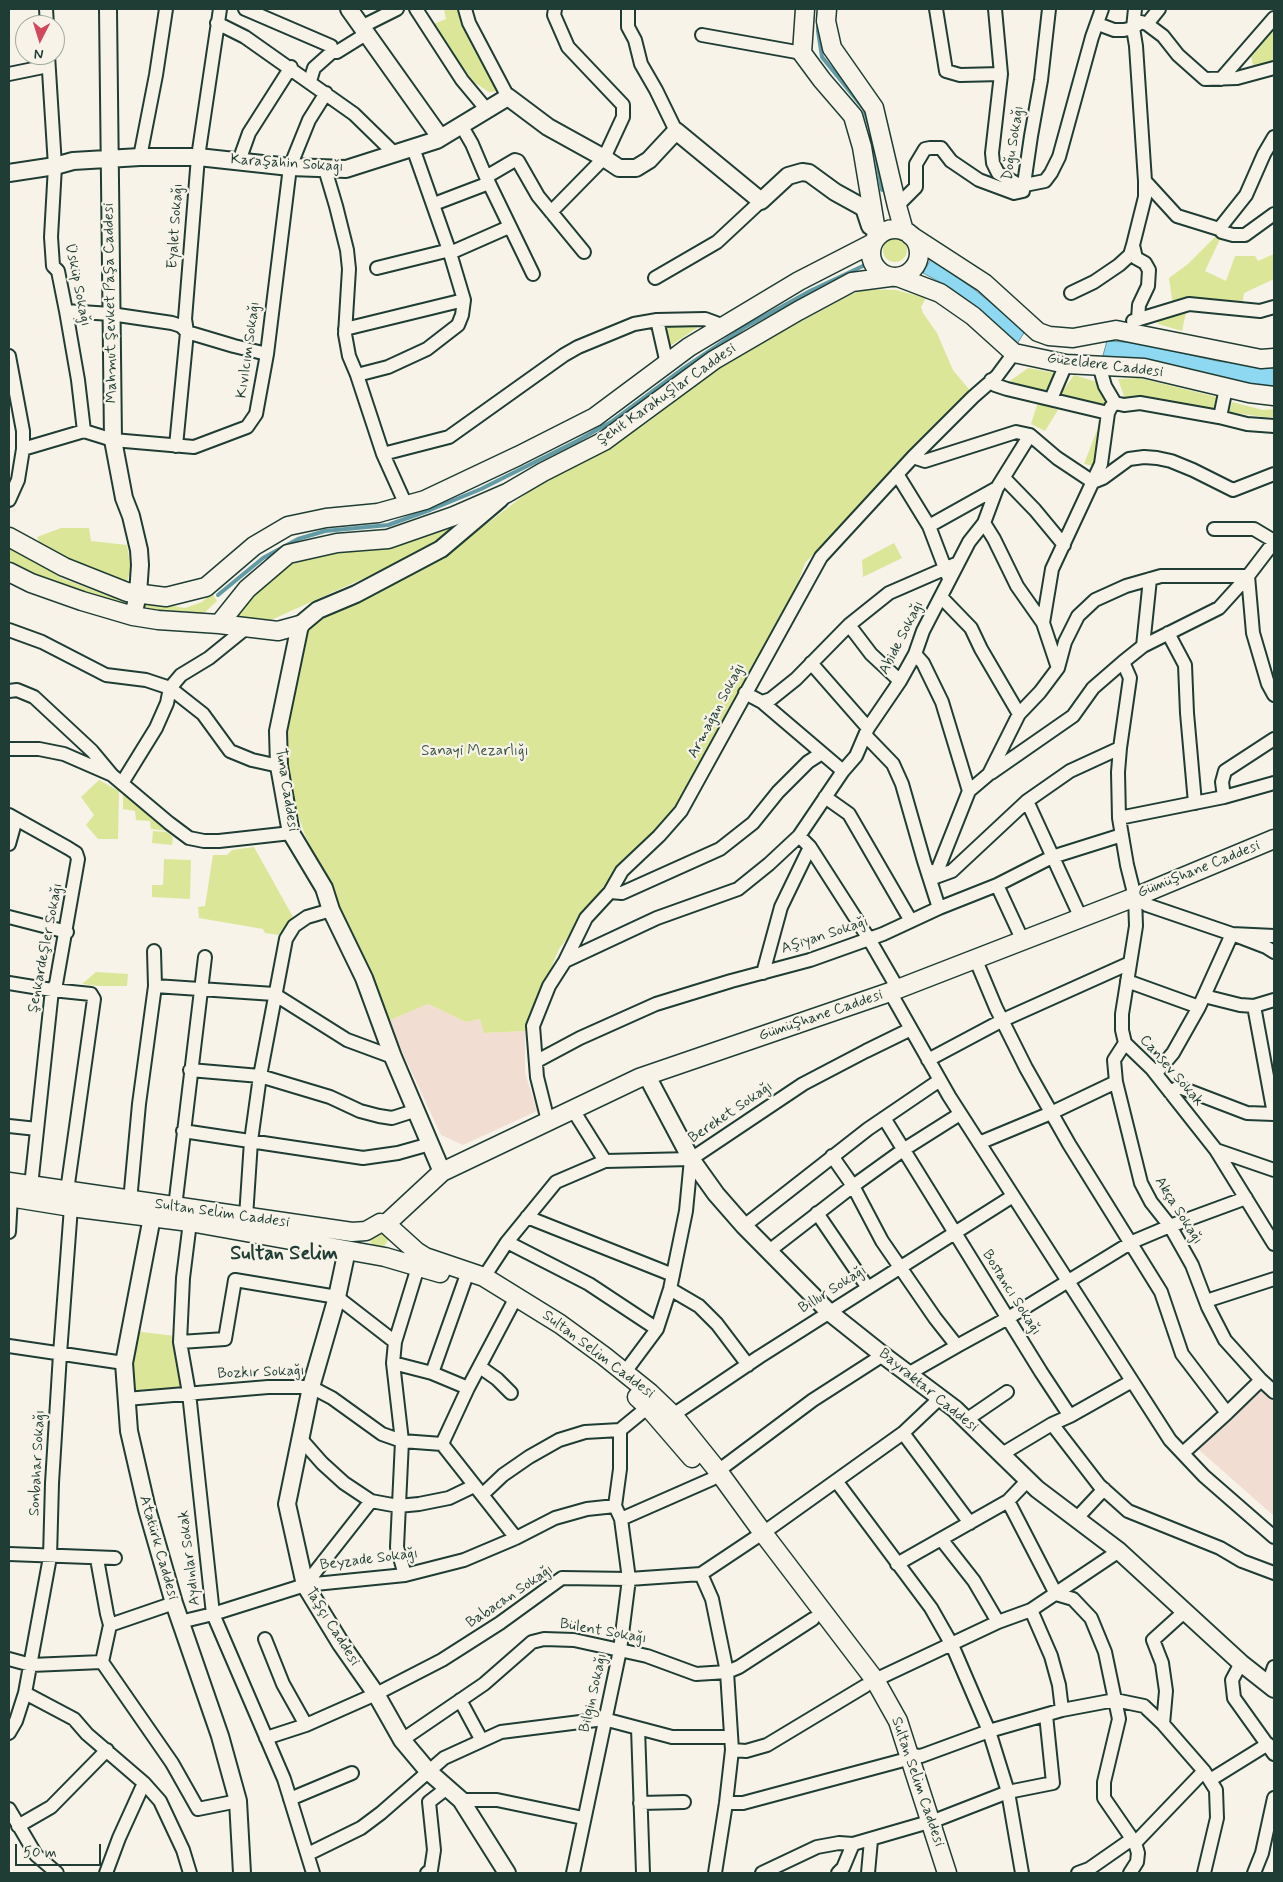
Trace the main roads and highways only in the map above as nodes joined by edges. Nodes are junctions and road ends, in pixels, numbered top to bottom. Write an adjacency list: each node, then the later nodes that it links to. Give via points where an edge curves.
1 (805, 9): 4 (main road, via 802,53 853,116 862,147)
2 (827, 9): 3 (main road, via 826,21 832,48 874,108 896,206)
3 (907, 233): 4 (main road, via 890,230); 5 (main road, via 916,241 919,256 912,270); 6 (main road, Güzeldere Caddesi, via 984,283 1038,332 1073,338 1116,330 1261,359)
4 (875, 240): 5 (main road, via 871,257 873,264 883,275); 8 (main road, Şehit Karakuşlar Caddesi, via 689,347 595,417 425,500 378,513 288,526 254,546 206,587 166,597 112,588)
5 (894, 277): 7 (main road, Güzeldere Caddesi, via 940,293 973,316 1014,353 1066,364 1144,368); 10 (main road, Şehit Karakuşlar Caddesi, via 852,282 798,311 714,360 604,440 507,493 388,539 337,543 288,554 247,589)
6 (1274, 358)
7 (1274, 396)
8 (9, 537)
9 (9, 572): 10 (main road, via 30,583 133,616)
10 (219, 624): 11 (main road, via 278,631)
11 (300, 625)
12 (1274, 839): 16 (main road, Gümüşhane Caddesi, via 894,990 647,1076 442,1172)
13 (10, 1192): 14 (main road, Sultan Selim Caddesi); 14 (main road, Sultan Selim Caddesi, via 31,1186)
14 (69, 1199): 15 (main road, Sultan Selim Caddesi, via 152,1217); 15 (main road, Sultan Selim Caddesi, via 130,1200)
15 (179, 1216): 17 (main road, Sultan Selim Caddesi, via 246,1217 352,1232); 18 (main road, Sultan Selim Caddesi)
16 (392, 1229): 17 (main road, Sultan Selim Caddesi, via 380,1223); 19 (main road, via 394,1250); 20 (main road, Sultan Selim Caddesi, via 425,1257)
17 (366, 1231): 18 (main road)
18 (355, 1251): 19 (main road, Sultan Selim Caddesi)
19 (385, 1257): 20 (main road, Sultan Selim Caddesi)
20 (476, 1281): 21 (main road, Sultan Selim Caddesi); 21 (main road, Sultan Selim Caddesi, via 560,1324)
21 (622, 1376): 22 (main road, Sultan Selim Caddesi); 22 (main road, Sultan Selim Caddesi, via 650,1393 673,1415)
22 (715, 1475): 23 (main road, Sultan Selim Caddesi, via 870,1683 905,1758)
23 (927, 1823): 24 (main road, Sultan Selim Caddesi); 25 (main road, Sultan Selim Caddesi)
24 (937, 1873)
25 (948, 1873)

